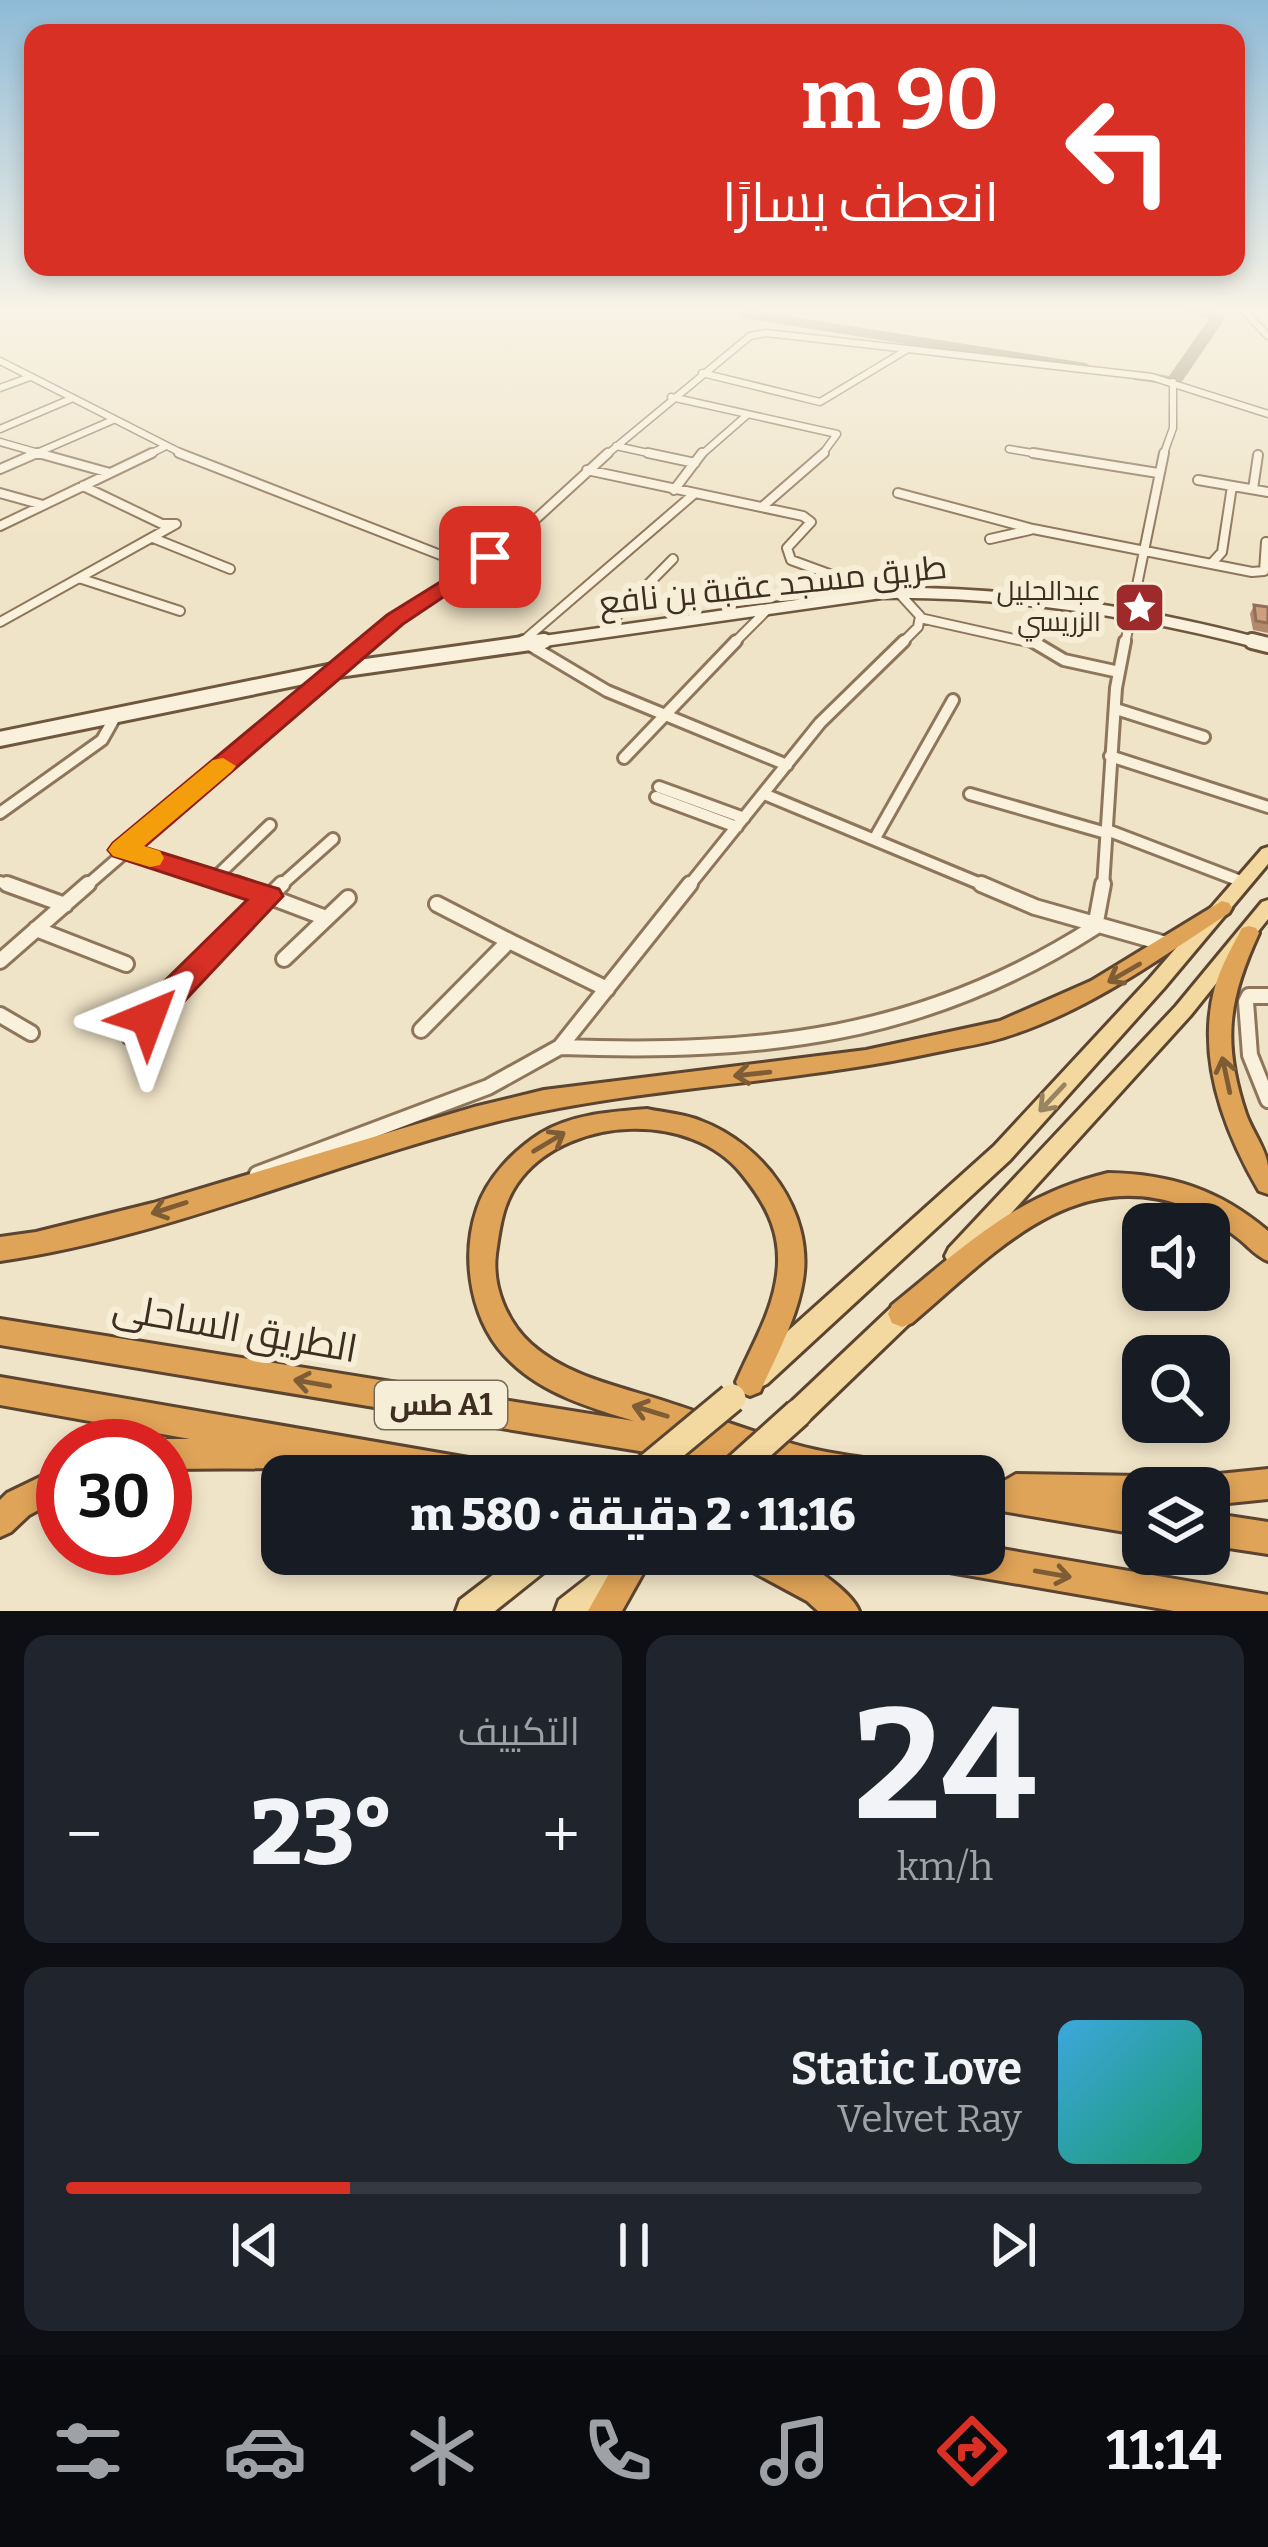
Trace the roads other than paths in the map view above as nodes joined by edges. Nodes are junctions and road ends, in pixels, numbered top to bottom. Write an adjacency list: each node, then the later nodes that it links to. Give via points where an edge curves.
1 (45, 384): 8 (street)
2 (688, 384): 7 (street)
3 (747, 384): 4 (street, via 820,402)
4 (850, 384)
5 (1173, 384): 23 (street, via 1173,428)
6 (1179, 384): 9 (street)
7 (671, 397): 10 (street); 14 (street)
8 (73, 398): 11 (street); 12 (street)
9 (1268, 414)
10 (747, 415): 19 (street); 34 (street, via 838,437)
11 (113, 420): 15 (street); 17 (street)
12 (0, 428)
13 (0, 442): 17 (street)
14 (616, 446): 19 (street); 21 (street)
15 (164, 447): 22 (street); 43 (street)
16 (1009, 449): 23 (street)
17 (39, 452): 20 (street); 22 (street)
18 (1258, 455): 28 (street)
19 (695, 463): 27 (street)
20 (0, 469)
21 (587, 470): 27 (street); 43 (street)
22 (110, 472): 25 (street)
23 (1158, 473): 40 (street)
24 (1198, 480): 26 (street)
25 (83, 486): 33 (street); 37 (street, via 176,524)
26 (1232, 486): 28 (street); 42 (street, via 1222,552)
27 (674, 490): 32 (street)
28 (1253, 490): 29 (street)
29 (1268, 492)
30 (0, 493): 33 (street)
31 (898, 493): 36 (street)
32 (694, 494): 34 (street); 54 (street)
33 (43, 505): 35 (street)
34 (762, 508): 47 (street, via 810,519 787,548 790,560)
35 (0, 526)
36 (1033, 529): 38 (street); 40 (street)
37 (153, 538): 44 (street); 45 (street)
38 (989, 539)
39 (1266, 542): 42 (street, via 1262,572)
40 (1144, 551): 42 (street); 50 (street)
41 (673, 559): 53 (street)
42 (1213, 563)
43 (474, 568): 56 (street)
44 (230, 569)
45 (82, 579): 49 (street); 52 (street)
46 (898, 592): 47 (street, طريق مسجد عقبة بن نافع); 50 (street, طريق مسجد عقبة بن نافع, via 996,592); 51 (street)
47 (881, 593): 48 (street, طريق مسجد عقبة بن نافع)
48 (770, 607): 53 (street, طريق مسجد عقبة بن نافع); 60 (street)
49 (180, 611)
50 (1132, 611): 55 (street, طريق مسجد عقبة بن نافع); 57 (street)
51 (920, 618): 57 (street, via 1031,640 1064,660); 66 (street)
52 (0, 622)
53 (603, 630): 54 (street, طريق مسجد عقبة بن نافع)
54 (523, 642): 56 (street, طريق مسجد عقبة بن نافع); 60 (street)
55 (1268, 645)
56 (338, 670): 61 (street, طريق مسجد عقبة بن نافع); 77 (street)
57 (1118, 672): 59 (street)
58 (952, 700): 75 (street)
59 (1116, 709): 62 (street); 64 (street)
60 (662, 713): 65 (street); 66 (street)
61 (116, 717): 63 (street, طريق مسجد عقبة بن نافع); 71 (street, via 102,740)
62 (1204, 737)
63 (0, 739)
64 (1110, 756): 70 (street); 74 (street)
65 (624, 758)
66 (788, 765): 68 (street)
67 (658, 792): 72 (street)
68 (764, 794): 72 (street); 75 (street)
69 (970, 794): 74 (street)
70 (1268, 807)
71 (0, 813)
72 (741, 822): 97 (street)
73 (270, 825): 79 (street)
74 (1107, 832): 81 (street); 89 (street)
75 (875, 838): 89 (street)
76 (333, 839): 82 (street)
77 (123, 850): 79 (street); 85 (street)
78 (1268, 853): 81 (main road)
79 (216, 877): 82 (street)
80 (0, 882): 85 (street)
81 (1244, 882): 87 (main road)
82 (268, 896): 88 (street); 102 (street)
83 (348, 898): 88 (street)
84 (437, 904): 92 (street)
85 (64, 905): 90 (street)
86 (1268, 906): 91 (main road)
87 (1222, 908): 93 (highway); 111 (main road, one-way to 111, via 1002,1153)
88 (326, 918): 94 (street)
89 (1095, 927): 93 (street); 103 (street, via 1025,970 849,1030 722,1049)
90 (37, 929): 95 (street); 96 (street)
91 (1249, 933): 105 (highway, one-way to 91, via 1237,1120 1219,1027 1225,988); 109 (main road)
92 (509, 941): 97 (street); 100 (street)
93 (1169, 944): 106 (highway, one-way to 106, via 1070,1002 1004,1029 866,1059 544,1100)
94 (284, 958)
95 (0, 961)
96 (126, 964)
97 (607, 989): 103 (street)
98 (1268, 996): 104 (street, via 1246,1002 1250,1055)
99 (0, 1015): 101 (street)
100 (421, 1030)
101 (31, 1033)
102 (130, 1037)
103 (560, 1047): 106 (street, via 470,1098)
104 (1268, 1100)
105 (1268, 1183)
106 (214, 1193): 107 (highway, one-way to 107)
107 (0, 1249)
108 (1268, 1249): 109 (highway, via 1211,1206 1174,1190 1093,1184 1020,1222)
109 (902, 1313): 116 (main road, bridge)
110 (0, 1332): 117 (highway, الطريق الساحلى / طس A1, one-way to 110)
111 (741, 1390): 115 (main road, bridge); 118 (highway, one-way to 111, via 592,1394 520,1353 496,1321 482,1254 495,1196 509,1174 559,1134 634,1116 671,1119 736,1149 762,1175 791,1246 790,1280)
112 (0, 1391): 114 (highway, طس A1)
113 (192, 1454): 114 (highway)
114 (372, 1455)
115 (663, 1455)
116 (751, 1455)
117 (758, 1455)
118 (779, 1455)
119 (1268, 1484): 120 (highway)
120 (1230, 1488)
121 (1005, 1491): 122 (highway)
122 (1122, 1491)
123 (36, 1494): 126 (highway)
124 (1005, 1495): 125 (highway)
125 (1122, 1515)
126 (0, 1521)
127 (1230, 1532): 128 (highway)
128 (1268, 1538)
129 (1005, 1566): 138 (highway, one-way to 138)
130 (517, 1575): 134 (main road)
131 (615, 1575): 135 (main road)
132 (626, 1575): 136 (highway)
133 (790, 1575): 137 (highway)
134 (472, 1611)
135 (570, 1611)
136 (604, 1611)
137 (843, 1611)
138 (1268, 1611)

